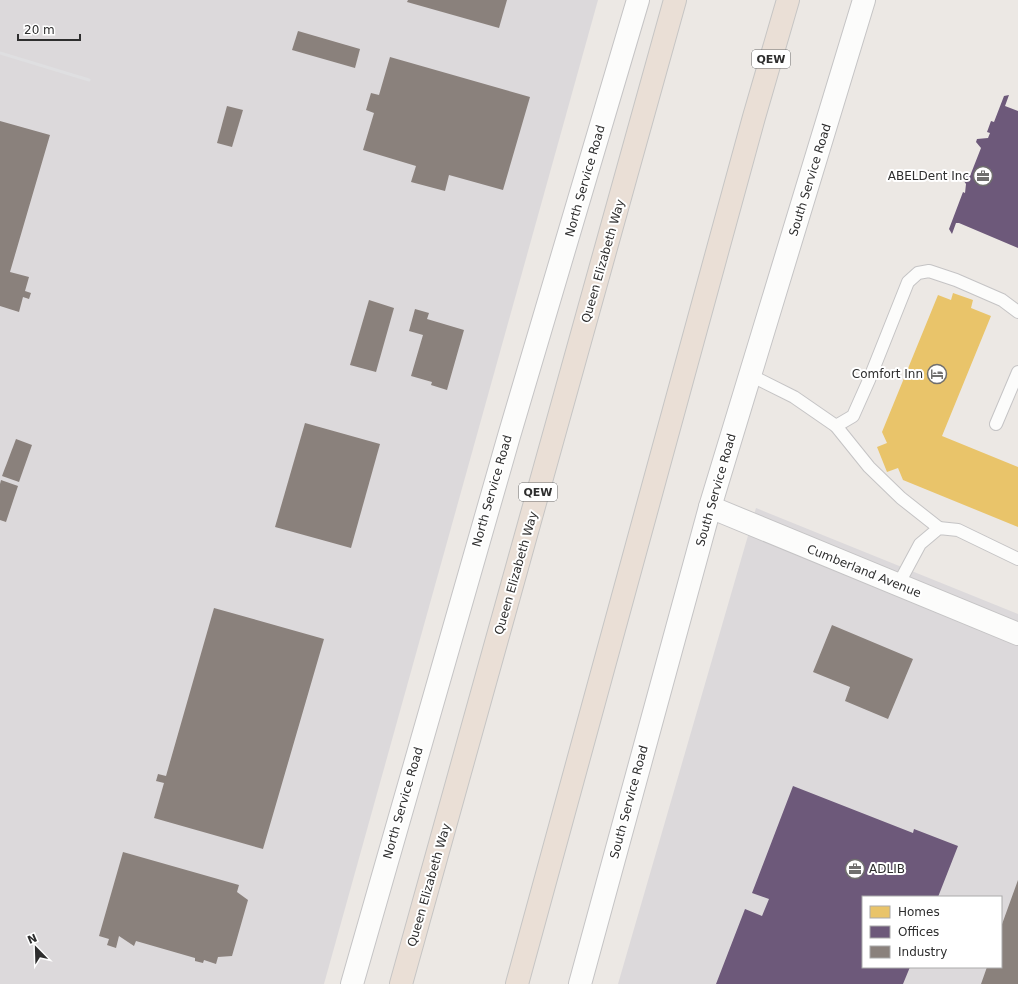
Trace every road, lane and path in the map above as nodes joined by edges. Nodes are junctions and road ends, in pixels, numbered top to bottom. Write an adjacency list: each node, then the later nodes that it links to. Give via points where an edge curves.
1 (638, 0): 15 (street, North Service Road, via 511,428)
2 (675, 0): 16 (highway, Queen Elizabeth Way / QEW)
3 (788, 0): 17 (highway, QEW)
4 (864, 0): 7 (street, South Service Road)
5 (1018, 312): 9 (lane, via 1002,300 956,280 929,271 918,273 908,282 853,416)
6 (1018, 372): 8 (lane)
7 (750, 375): 9 (lane, via 794,397); 10 (street, South Service Road)
8 (996, 424)
9 (836, 426): 11 (lane, via 869,467 901,498)
10 (710, 507): 13 (street, Cumberland Avenue); 18 (street, South Service Road)
11 (939, 528): 12 (lane, via 958,530); 13 (lane, via 920,544)
12 (1018, 560)
13 (898, 585): 14 (street, Cumberland Avenue)
14 (1018, 634)
15 (352, 984)
16 (401, 984)
17 (517, 984)
18 (580, 984)

